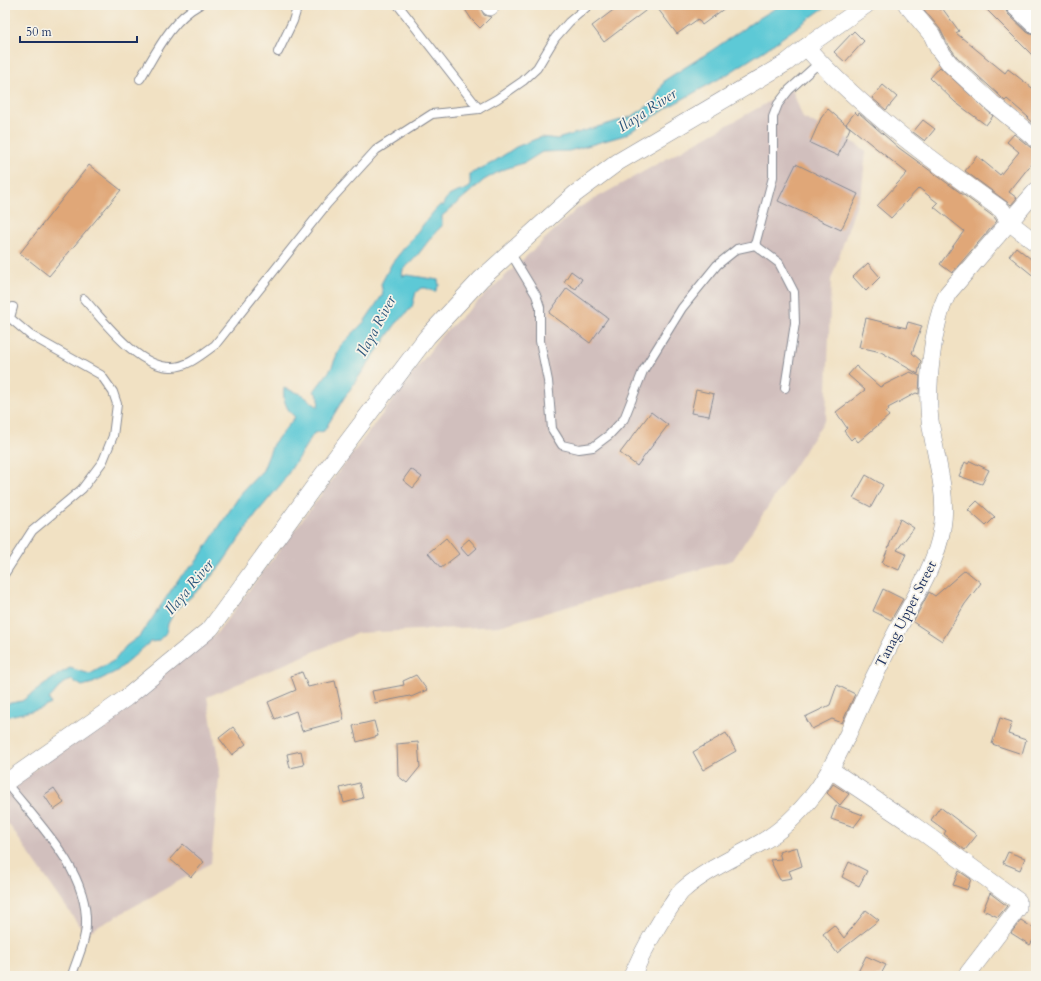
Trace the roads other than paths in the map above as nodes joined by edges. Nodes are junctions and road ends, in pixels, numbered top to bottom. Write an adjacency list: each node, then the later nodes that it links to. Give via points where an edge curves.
1 (199, 5): 12 (lane, via 191,9 162,42)
2 (298, 5): 10 (lane, via 294,21)
3 (398, 5): 13 (lane)
4 (589, 5): 13 (lane, via 555,38 537,68 523,81)
5 (866, 5): 9 (street)
6 (907, 5): 14 (street, via 932,35 950,64)
7 (1017, 5): 8 (main road)
8 (1036, 23)
9 (806, 47): 11 (street); 19 (street, via 786,63 618,162 575,194)
10 (278, 52)
11 (820, 62): 16 (street, via 899,133 1002,210); 18 (lane, via 789,90 778,104 773,117 773,177)
12 (140, 80)
13 (479, 110): 20 (lane, via 432,114 376,150 327,204 215,345 191,362 171,367 148,361 125,344)
14 (1036, 140)
15 (1036, 192): 16 (street, Tanag Upper Street)
16 (1010, 222): 17 (street); 24 (street, Tanag Upper Street, via 948,293 941,306 933,344 930,425 942,475 944,528 926,575 883,657)
17 (1036, 242)
18 (755, 245): 19 (lane, via 738,249 717,265 682,308 643,371 624,419 593,447 579,449 562,445 552,429 548,381 540,341 540,307 536,295); 22 (lane, via 779,262 794,292 795,323)
19 (510, 252): 25 (street, via 481,279 428,338 324,473 211,628 126,698)
20 (84, 299)
21 (13, 307): 23 (lane, via 10,318 30,335 101,375 117,404 113,436 103,461 82,489 32,531)
22 (785, 388)
23 (5, 573)
24 (831, 770): 27 (street, Tanag Upper Street, via 815,793 764,842 715,866 682,891 655,929); 28 (street, via 913,825 1018,901 1018,908)
25 (5, 783): 26 (lane, via 69,864 82,892 86,925)
26 (73, 972)
27 (632, 976)
28 (966, 976)

